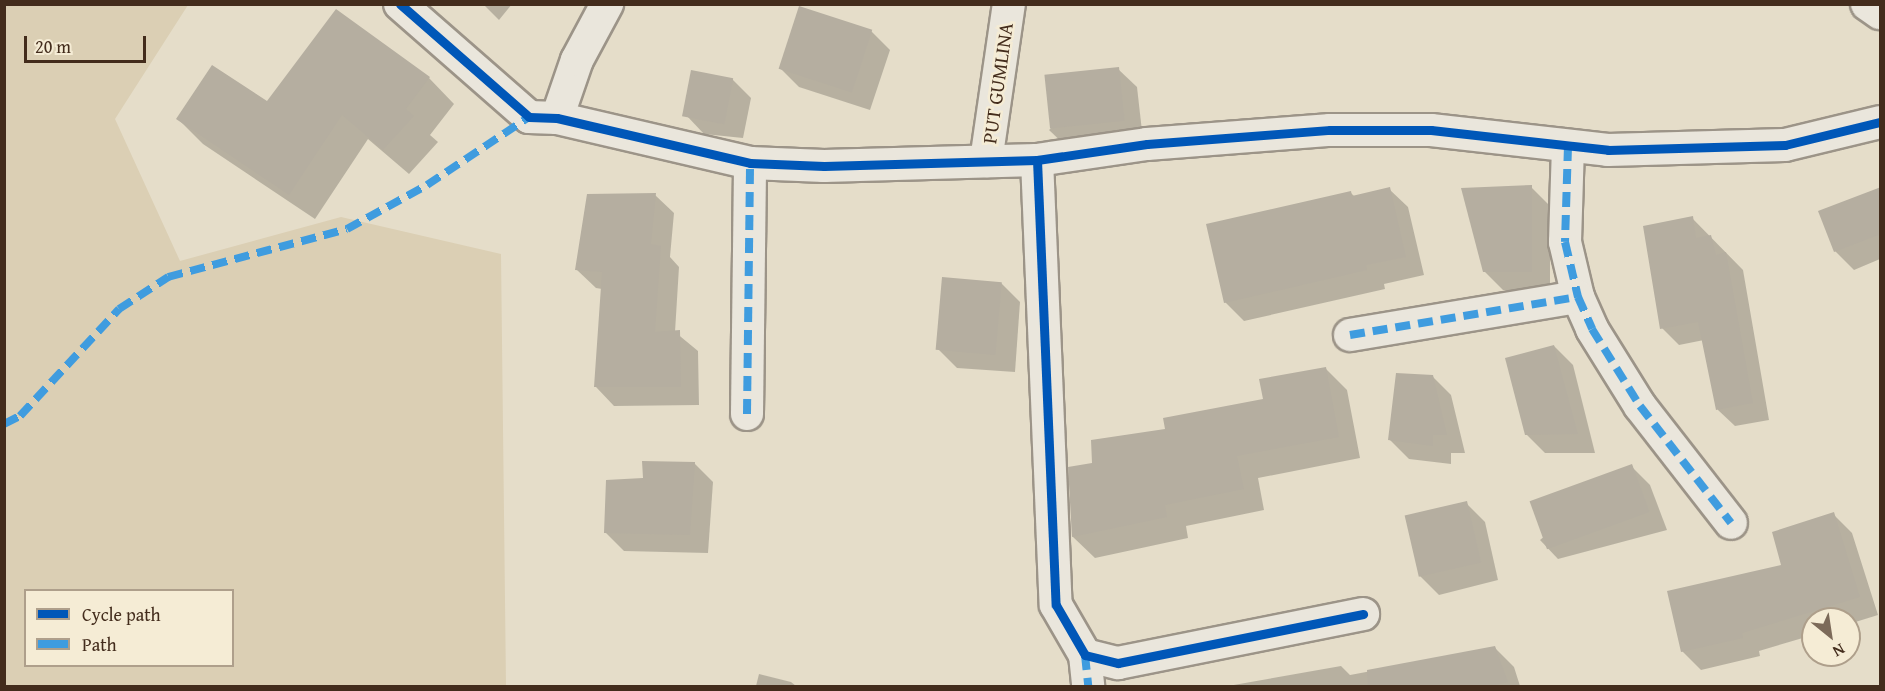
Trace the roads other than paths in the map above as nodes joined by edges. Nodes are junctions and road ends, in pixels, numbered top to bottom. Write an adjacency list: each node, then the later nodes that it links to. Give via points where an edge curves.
1 (400, 4): 6 (street, via 529,117)
2 (607, 4): 6 (street, via 578,60)
3 (1009, 4): 10 (street, PUT GUMLINA)
4 (1867, 4): 5 (street)
5 (1881, 14)
6 (556, 118): 11 (street)
7 (1881, 122): 8 (street, via 1785,145 1608,150)
8 (1568, 146): 9 (street, via 1431,130 1330,130 1147,144); 12 (street, via 1565,242)
9 (1037, 160): 10 (street); 17 (street, via 1056,605)
10 (986, 161): 11 (street, via 824,166)
11 (750, 163): 14 (street)
12 (1578, 297): 13 (street); 15 (street, via 1640,406)
13 (1350, 335)
14 (747, 414)
15 (1731, 523)
16 (1363, 614): 17 (street, via 1119,663)
17 (1085, 655): 18 (street)
18 (1088, 687)

